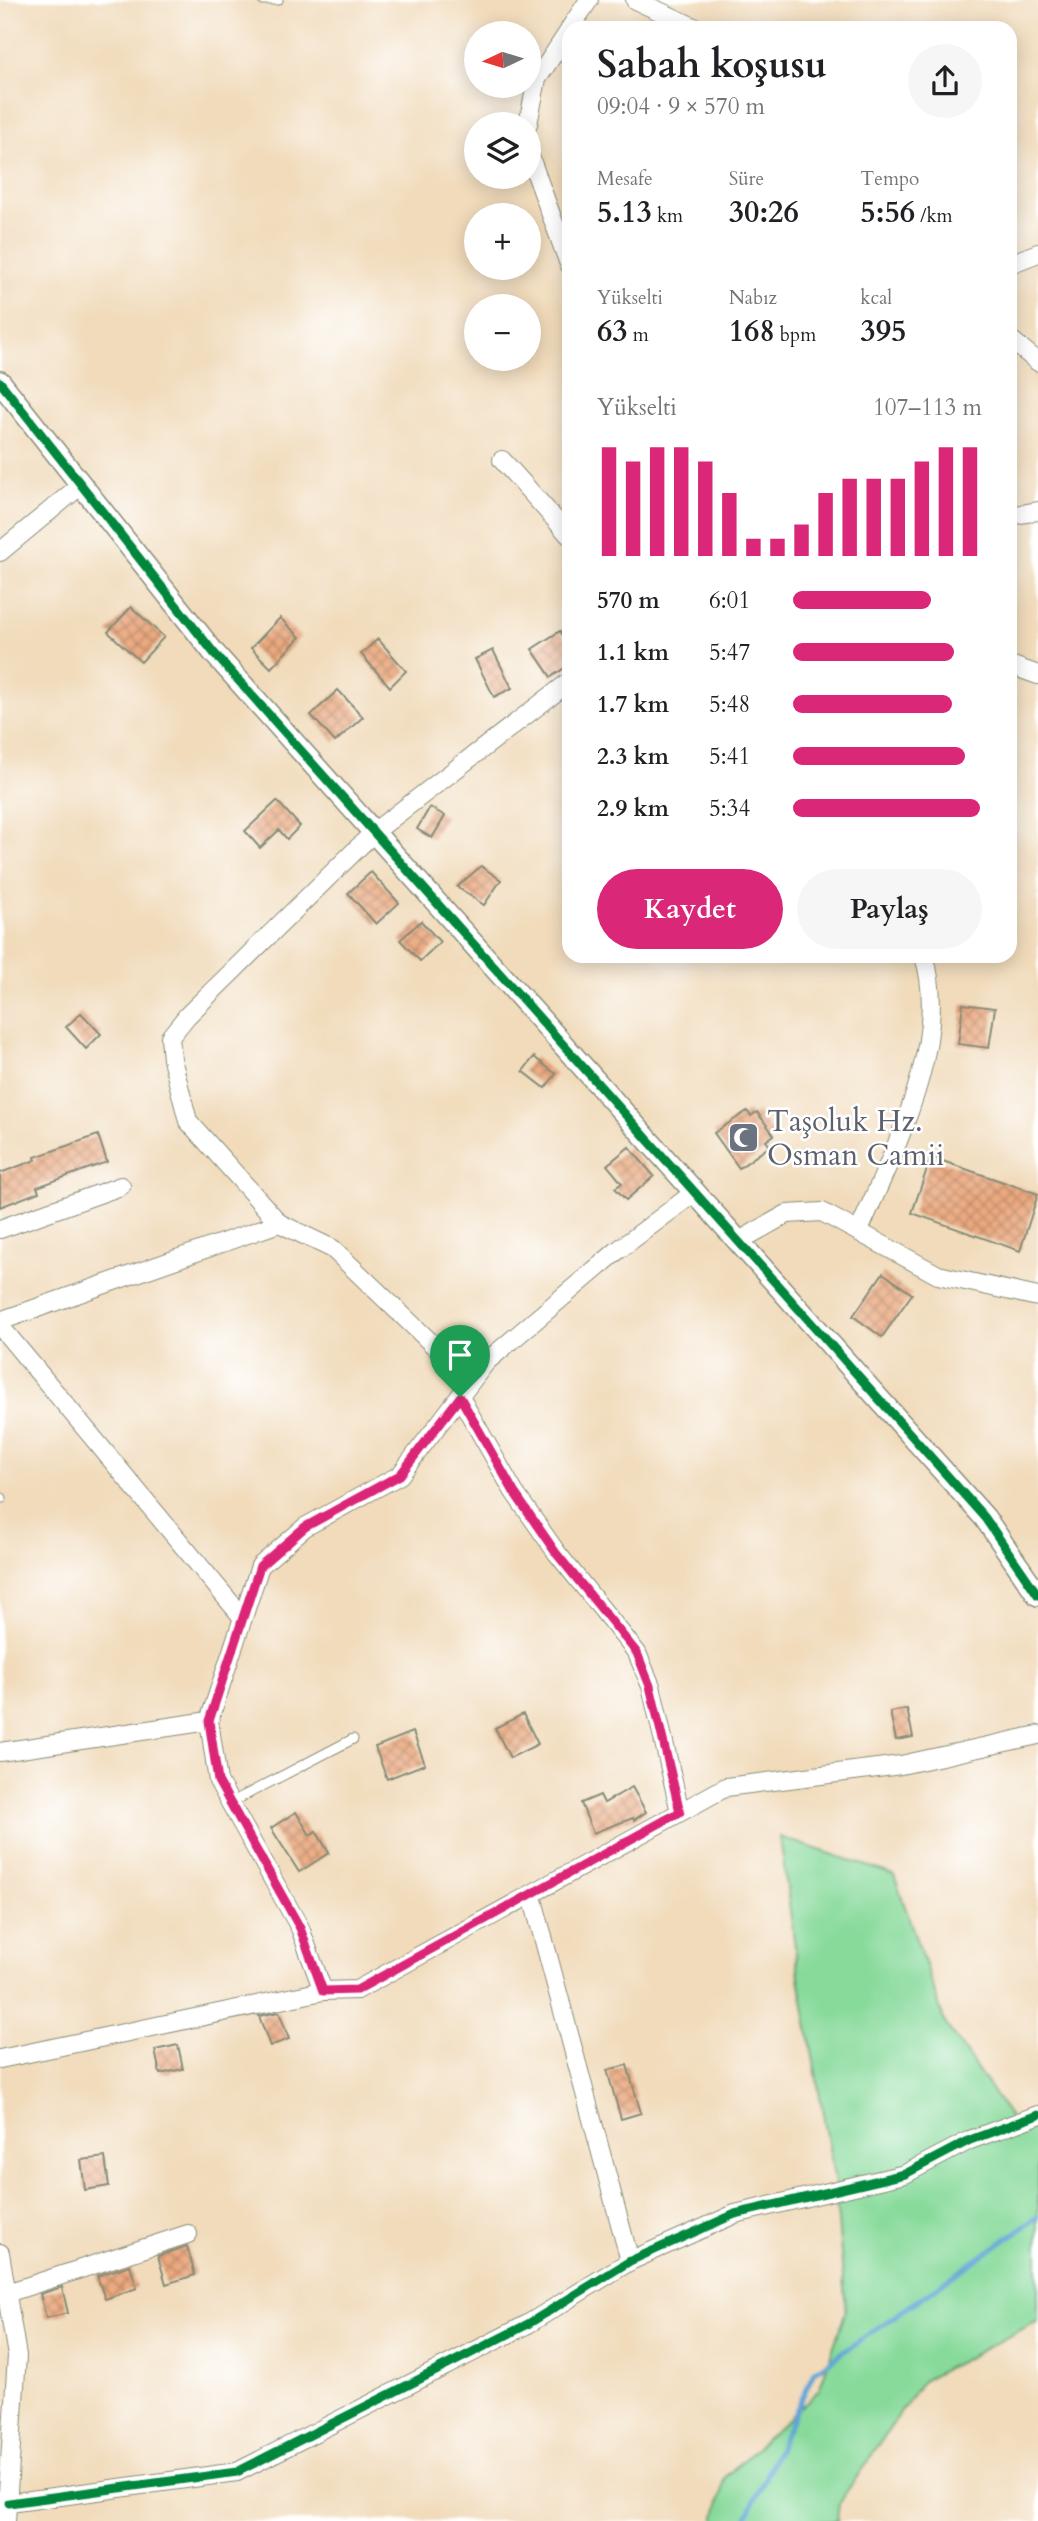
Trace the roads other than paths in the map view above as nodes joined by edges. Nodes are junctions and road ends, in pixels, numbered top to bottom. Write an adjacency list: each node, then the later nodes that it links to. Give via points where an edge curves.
1 (262, 0): 2 (lane)
2 (278, 0)
3 (589, 0): 5 (street)
4 (635, 0): 6 (street)
5 (575, 21)
6 (681, 21)
7 (562, 41): 8 (street, via 537,79)
8 (530, 112)
9 (541, 187): 10 (street)
10 (562, 245)
11 (1038, 253): 12 (street)
12 (1017, 261)
13 (1017, 345): 14 (street)
14 (1038, 362)
15 (0, 382): 17 (street)
16 (502, 460): 20 (street)
17 (81, 485): 21 (street); 25 (street, via 214,653)
18 (1038, 511): 19 (street)
19 (1017, 515)
20 (562, 527)
21 (0, 552)
22 (1017, 668): 23 (street)
23 (1038, 675)
24 (562, 687): 25 (street)
25 (373, 832): 28 (street); 29 (street, via 170,1037 188,1121)
26 (926, 963): 31 (street, via 929,1041 900,1135)
27 (121, 1186): 30 (street)
28 (695, 1192): 32 (street); 36 (street, via 617,1251 486,1362)
29 (279, 1223): 34 (street); 36 (street, via 333,1249)
30 (0, 1229)
31 (859, 1231): 32 (street, via 822,1212 787,1214); 33 (street, via 938,1275)
32 (739, 1241): 38 (street, via 985,1518)
33 (1038, 1297)
34 (0, 1321)
35 (0, 1326): 39 (street)
36 (471, 1381): 37 (street)
37 (460, 1397): 39 (street, via 400,1475 305,1527 260,1566); 45 (street, via 514,1492 556,1553 637,1653 650,1686)
38 (1038, 1595)
39 (243, 1618): 40 (street)
40 (209, 1721): 43 (street); 44 (street, via 218,1781)
41 (1038, 1735): 45 (street, via 901,1765 726,1787)
42 (353, 1739): 44 (lane)
43 (0, 1752)
44 (230, 1803): 47 (street, via 300,1928)
45 (680, 1812): 46 (street)
46 (532, 1896): 47 (street, via 357,1990); 52 (street)
47 (323, 1991): 48 (street)
48 (0, 2059)
49 (1038, 2115): 52 (street, via 970,2140 905,2174 736,2214)
50 (188, 2234): 53 (street)
51 (0, 2253): 53 (street)
52 (630, 2261): 54 (street, via 528,2324 237,2472)
53 (7, 2293): 54 (street, via 18,2356)
54 (9, 2503): 55 (street)
55 (6, 2521)

